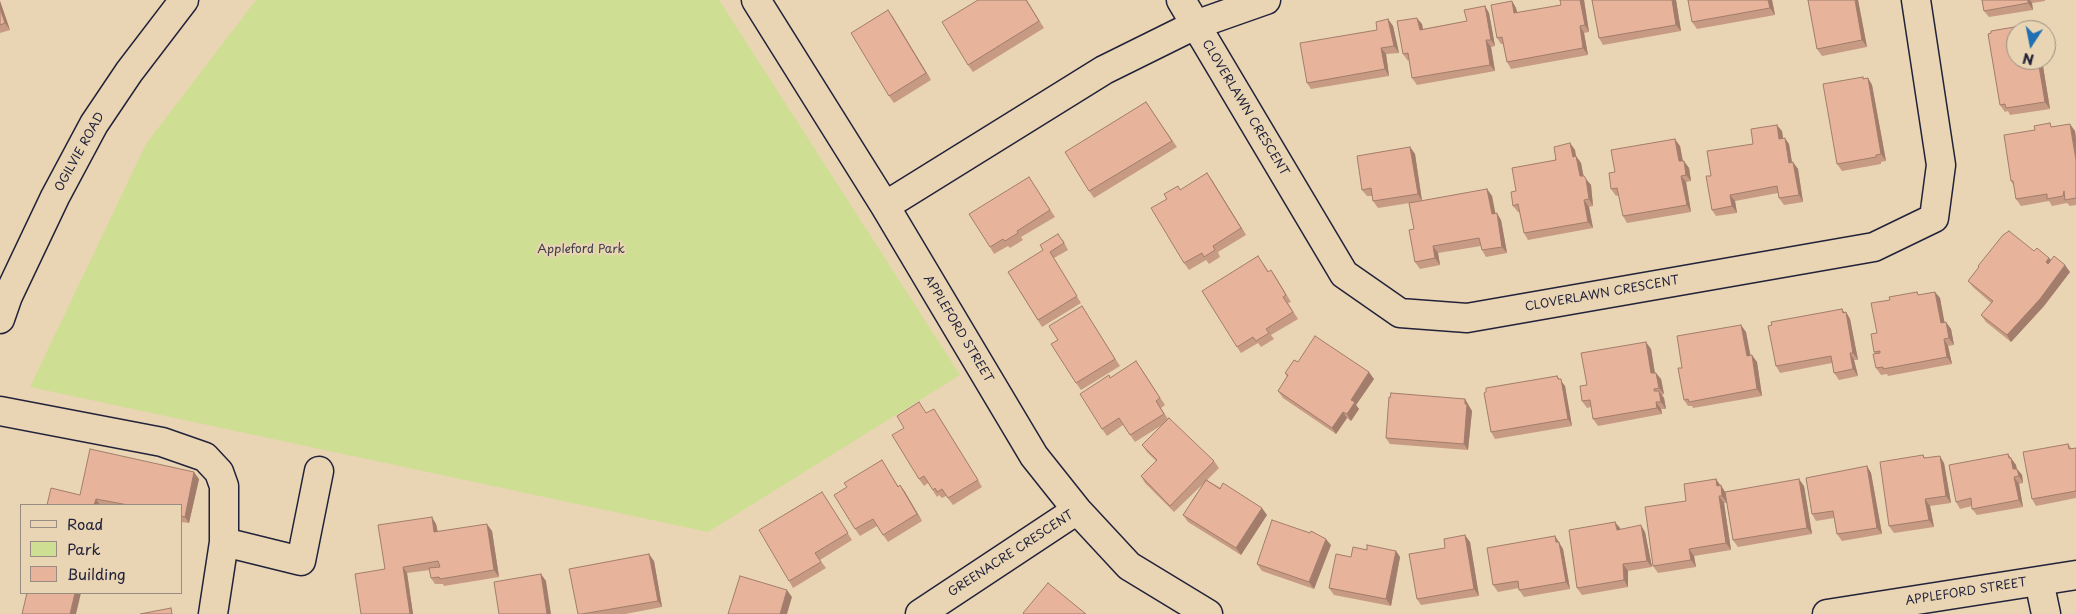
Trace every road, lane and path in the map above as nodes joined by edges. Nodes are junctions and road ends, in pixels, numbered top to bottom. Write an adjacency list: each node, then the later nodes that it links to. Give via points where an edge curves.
1 (184, 0): 8 (street, OGILVIE ROAD, via 94,124 55,197)
2 (756, 0): 7 (street, APPLEFORD STREET)
3 (1181, 0): 6 (street)
4 (1266, 0): 6 (street, CLOVERLAWN CRESCENT)
5 (1916, 0): 6 (street, CLOVERLAWN CRESCENT, via 1941,165 1934,218 1874,246 1468,318 1400,312 1344,274)
6 (1195, 25): 7 (street, CLOVERLAWN CRESCENT, via 1104,70)
7 (885, 206): 11 (street, APPLEFORD STREET, via 1034,456)
8 (0, 319)
9 (0, 411): 12 (street, via 162,442 205,457 220,472 224,486)
10 (319, 471): 12 (street, via 301,561)
11 (1077, 510): 16 (street, GREENACRE CRESCENT); 17 (street, APPLEFORD STREET, via 1130,566)
12 (224, 542): 15 (street)
13 (2076, 575): 14 (street, APPLEFORD STREET)
14 (2039, 581): 18 (street, APPLEFORD STREET); 19 (street)
15 (213, 614)
16 (920, 614)
17 (1208, 614)
18 (1827, 614)
19 (2046, 614)

